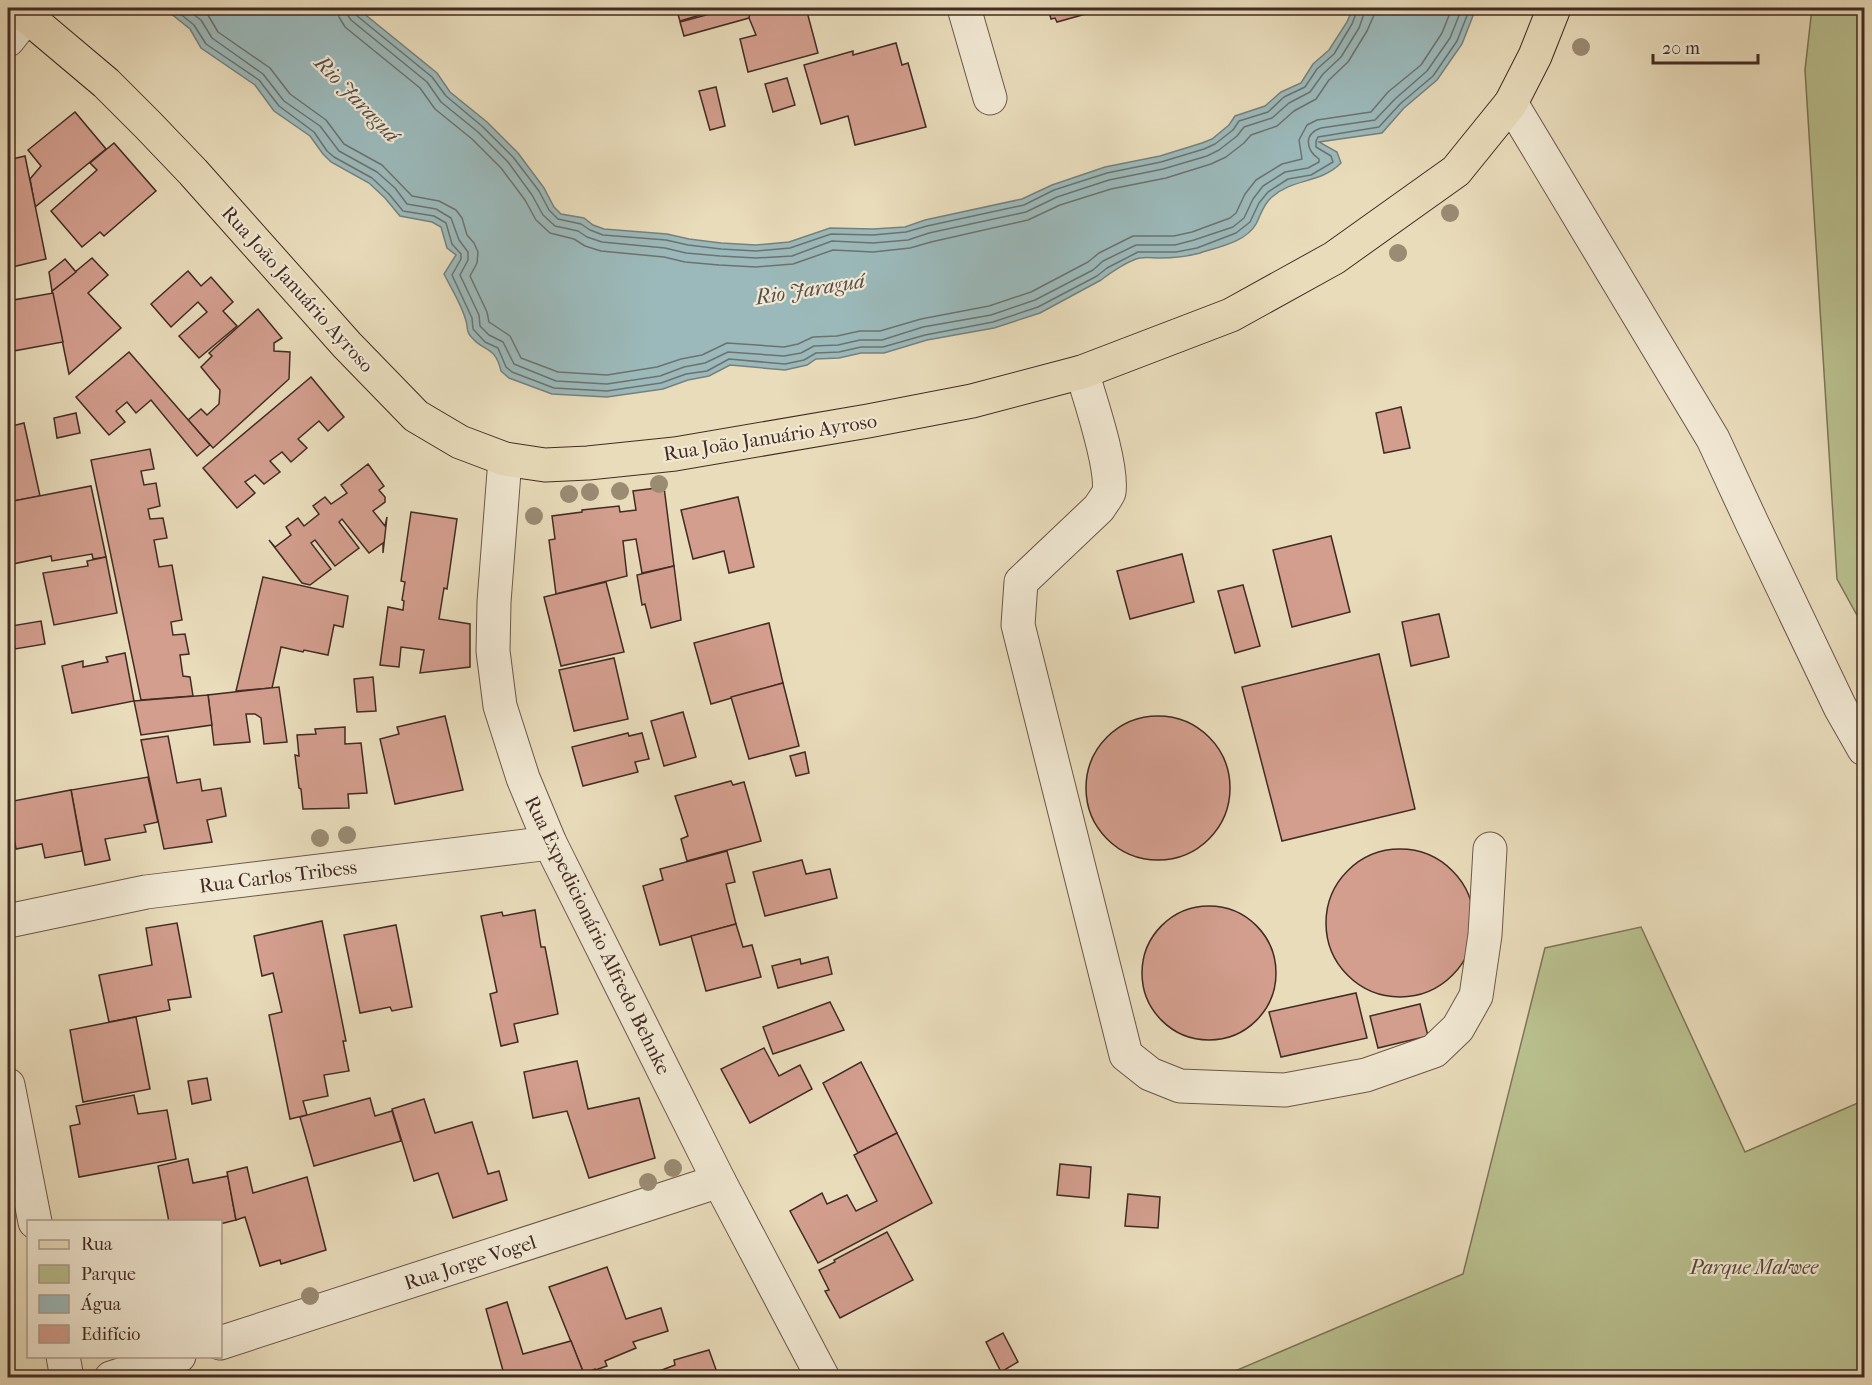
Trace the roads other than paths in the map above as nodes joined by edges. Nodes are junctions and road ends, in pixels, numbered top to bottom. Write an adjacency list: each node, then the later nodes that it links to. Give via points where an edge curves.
1 (964, 8): 4 (street)
2 (1554, 8): 5 (main road, Rua João Januário Ayroso)
3 (17, 21): 7 (main road, Rua João Januário Ayroso, via 106,83 416,416 460,442)
4 (990, 98)
5 (1511, 103): 6 (main road, Rua João Januário Ayroso, via 1456,171 1334,258 1231,315); 8 (street, via 1713,439 1840,707)
6 (1082, 372): 7 (main road, Rua João Januário Ayroso, via 972,401 675,454 545,465); 10 (street, via 1109,475 1108,494 1099,508 1021,582 1018,625 1126,1055 1150,1074 1180,1086 1285,1090 1366,1075 1434,1051 1458,1028 1476,996)
7 (505, 459): 9 (street, Rua Expedicionário Alfredo Behnke, via 493,651 500,706)
8 (1864, 748)
9 (549, 843): 11 (street, Rua Carlos Tribess, via 146,892); 13 (street, Rua Expedicionário Alfredo Behnke)
10 (1491, 849)
11 (8, 921)
12 (8, 1085): 14 (street)
13 (719, 1181): 15 (street, Rua Jorge Vogel); 20 (street, Rua Expedicionário Alfredo Behnke)
14 (35, 1220)
15 (222, 1343)
16 (63, 1358): 18 (street)
17 (173, 1358): 19 (street)
18 (67, 1377)
19 (111, 1377)
20 (823, 1377)

